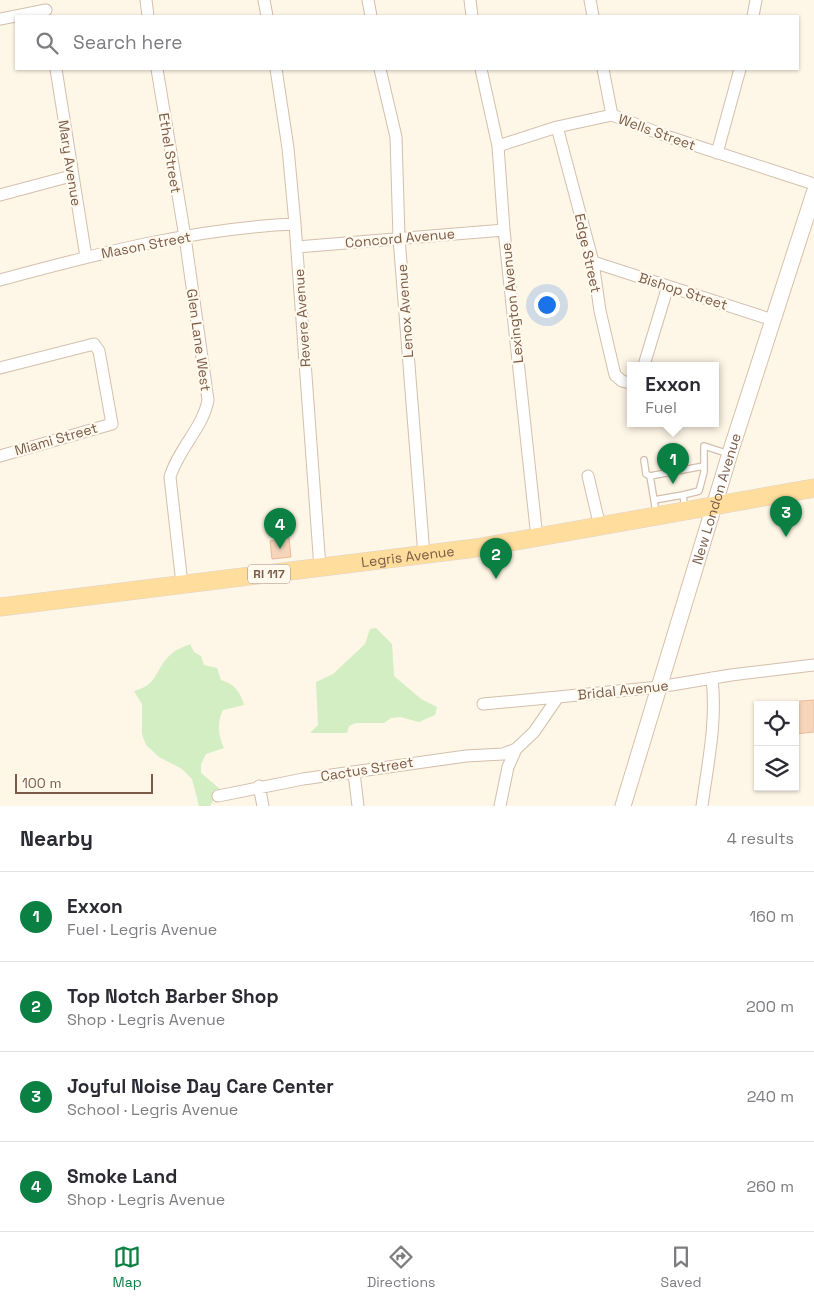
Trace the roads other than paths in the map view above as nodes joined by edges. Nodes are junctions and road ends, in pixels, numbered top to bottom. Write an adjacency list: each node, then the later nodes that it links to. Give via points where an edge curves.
1 (146, 0): 9 (street)
2 (264, 0): 10 (street)
3 (368, 0): 11 (street)
4 (470, 0): 12 (street)
5 (590, 0): 13 (street)
6 (756, 0): 14 (street)
7 (46, 9): 8 (street)
8 (18, 15)
9 (148, 15)
10 (267, 15)
11 (370, 15)
12 (472, 15)
13 (593, 15)
14 (753, 15)
15 (15, 16): 16 (street)
16 (0, 19)
17 (56, 70): 28 (street, Mary Avenue)
18 (157, 70): 34 (street, Ethel Street)
19 (276, 70): 32 (street, Revere Avenue)
20 (380, 70): 35 (street, Lenox Avenue, via 396,137)
21 (481, 70): 26 (street, Lexington Avenue)
22 (604, 70): 24 (street)
23 (740, 70): 27 (street)
24 (612, 115): 25 (street, Wells Street); 27 (street, Wells Street, via 629,124)
25 (557, 127): 26 (street, Wells Street); 38 (street, Edge Street)
26 (498, 146): 33 (street, Lexington Avenue)
27 (718, 153): 29 (street, Wells Street)
28 (71, 176): 31 (street); 37 (street, Mary Avenue)
29 (814, 184)
30 (814, 193): 41 (main road, New London Avenue)
31 (0, 195)
32 (295, 224): 34 (street, Mason Street, via 245,226); 36 (street, Revere Avenue)
33 (504, 230): 35 (street, Concord Avenue); 59 (street, Lexington Avenue)
34 (185, 237): 37 (street, Mason Street); 62 (street, Glen Lane West, via 208,400 206,411 173,465 170,477)
35 (399, 238): 36 (street, Concord Avenue); 60 (street, Lenox Avenue)
36 (297, 247): 61 (street, Revere Avenue)
37 (86, 257): 39 (street, Mason Street)
38 (593, 262): 40 (street, Bishop Street); 44 (street, Edge Street, via 600,312 615,375)
39 (0, 280)
40 (668, 286): 41 (street, Bishop Street); 42 (street)
41 (773, 320): 45 (main road, New London Avenue)
42 (645, 362)
43 (0, 368): 46 (street, Miami Street, via 94,344 99,351 112,424)
44 (627, 382)
45 (730, 454): 48 (lane, via 704,446); 56 (main road, New London Avenue)
46 (0, 456)
47 (644, 460): 50 (lane, via 646,474)
48 (704, 466): 50 (lane, via 687,472); 55 (lane, via 699,491 690,490)
49 (588, 476): 58 (street)
50 (650, 476): 57 (lane)
51 (814, 488): 56 (main road, Legris Avenue / RI 117)
52 (678, 489): 55 (lane)
53 (667, 491): 54 (lane)
54 (668, 498): 55 (lane); 57 (lane)
55 (683, 500): 56 (main road, Legris Avenue / RI 117); 57 (main road, Legris Avenue / RI 117)
56 (715, 505): 66 (main road, New London Avenue)
57 (655, 509): 58 (main road, Legris Avenue / RI 117)
58 (600, 527): 59 (main road, Legris Avenue / RI 117)
59 (537, 538): 60 (main road, Legris Avenue / RI 117)
60 (424, 555): 61 (main road, Legris Avenue / RI 117)
61 (320, 568): 62 (main road, Legris Avenue / RI 117)
62 (182, 584): 63 (main road, Legris Avenue / RI 117)
63 (0, 607)
64 (814, 665): 65 (street, Bridal Avenue)
65 (712, 678): 66 (street, Bridal Avenue); 77 (street, via 713,738)
66 (659, 688): 67 (street, Bridal Avenue); 76 (main road, New London Avenue)
67 (558, 697): 68 (street); 69 (street, Bridal Avenue, via 534,732)
68 (483, 704)
69 (516, 749): 70 (street, Cactus Street, via 503,754 440,759); 75 (street, Bridal Avenue, via 508,767)
70 (354, 773): 71 (street, Cactus Street); 74 (street)
71 (259, 786): 72 (street, Cactus Street); 73 (street)
72 (218, 796)
73 (262, 806)
74 (358, 806)
75 (500, 806)
76 (623, 806)
77 (702, 806)

